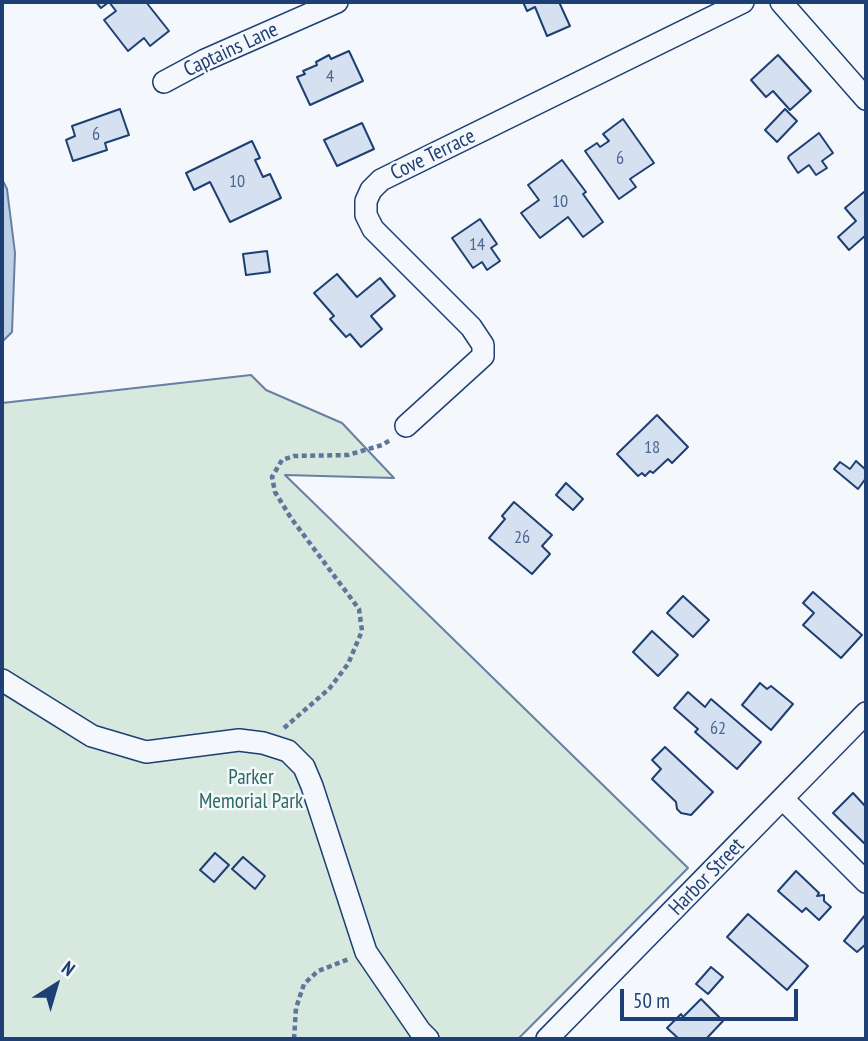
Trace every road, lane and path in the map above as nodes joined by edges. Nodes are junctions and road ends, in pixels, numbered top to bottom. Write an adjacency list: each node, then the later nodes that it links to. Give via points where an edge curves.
1 (337, 2): 4 (street, Captains Lane)
2 (743, 2): 6 (street, Cove Terrace, via 381,180 371,190 366,215 373,229 471,327 483,345 483,356)
3 (781, 2): 5 (street)
4 (164, 82)
5 (866, 99)
6 (407, 426): 9 (path, via 382,445 348,454 294,456 276,467 272,477 275,492 359,608 362,631 348,664 329,689)
7 (2, 680): 9 (street, via 92,736 146,752 239,740)
8 (866, 713): 10 (street, Harbor Street)
9 (263, 743): 12 (street, via 288,751 304,767)
10 (783, 799): 11 (street); 15 (street, Harbor Street)
11 (866, 882)
12 (366, 952): 13 (path, via 318,971 304,984 296,1008); 14 (street)
13 (294, 1039)
14 (428, 1039)
15 (547, 1039)

